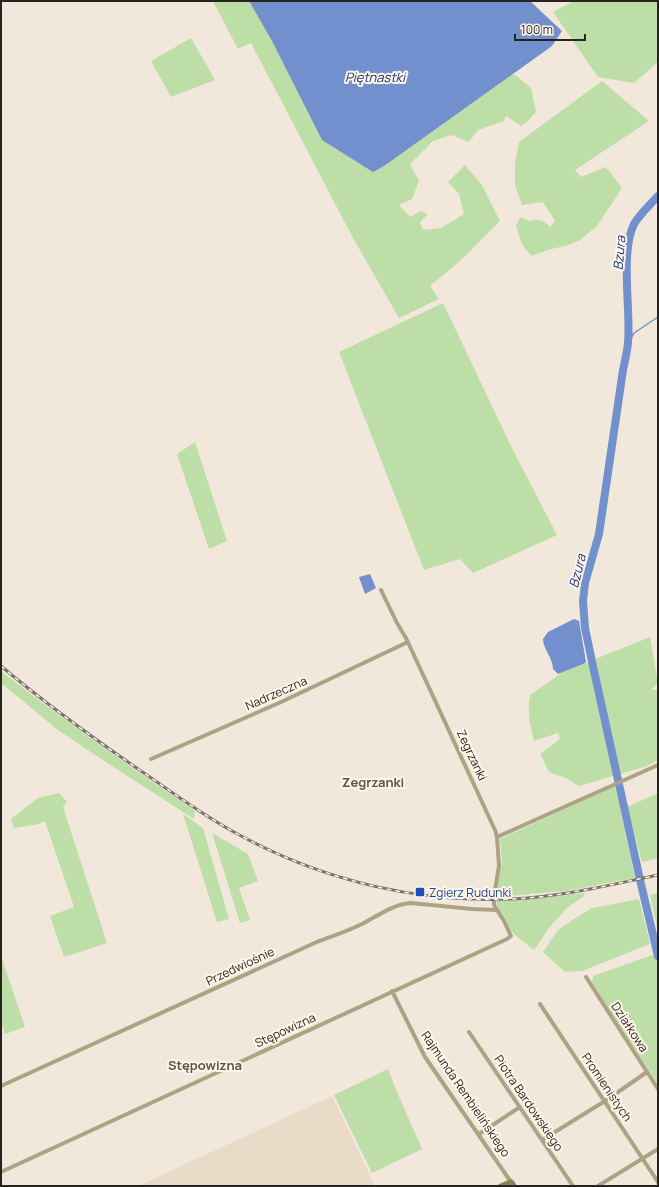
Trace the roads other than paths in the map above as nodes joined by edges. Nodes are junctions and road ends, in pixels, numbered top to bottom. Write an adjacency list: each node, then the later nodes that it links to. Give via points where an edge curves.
1 (381, 590): 2 (street, Zegrzanki)
2 (408, 642): 3 (street, Nadrzeczna, via 279,703); 5 (street, Zegrzanki)
3 (151, 759)
4 (658, 765): 5 (street)
5 (497, 837): 6 (street, Zegrzanki, via 499,866 494,905)
6 (497, 910): 7 (street, Zegrzanki); 13 (street, Przedwiośnie, via 401,905)
7 (511, 936): 9 (street, Stępowizna)
8 (586, 977): 12 (street, Działkowa)
9 (392, 992): 17 (street, Rajmunda Rembielińskiego, via 425,1057); 21 (street, Stępowizna)
10 (540, 1004): 15 (street, Promienistych)
11 (469, 1032): 16 (street, Piotra Bardowskiego)
12 (647, 1072): 14 (street, Działkowa); 15 (street)
13 (1, 1086)
14 (658, 1089)
15 (605, 1101): 18 (street); 20 (street, Promienistych)
16 (520, 1107): 17 (street); 18 (street, Piotra Bardowskiego)
17 (479, 1134): 23 (street, Rajmunda Rembielińskiego)
18 (542, 1140): 25 (street, Piotra Bardowskiego)
19 (658, 1149): 20 (street)
20 (643, 1159): 22 (street, Promienistych); 26 (street)
21 (1, 1172)
22 (658, 1182)
23 (512, 1185): 24 (street)
24 (501, 1186)
25 (573, 1186)
26 (598, 1186)

